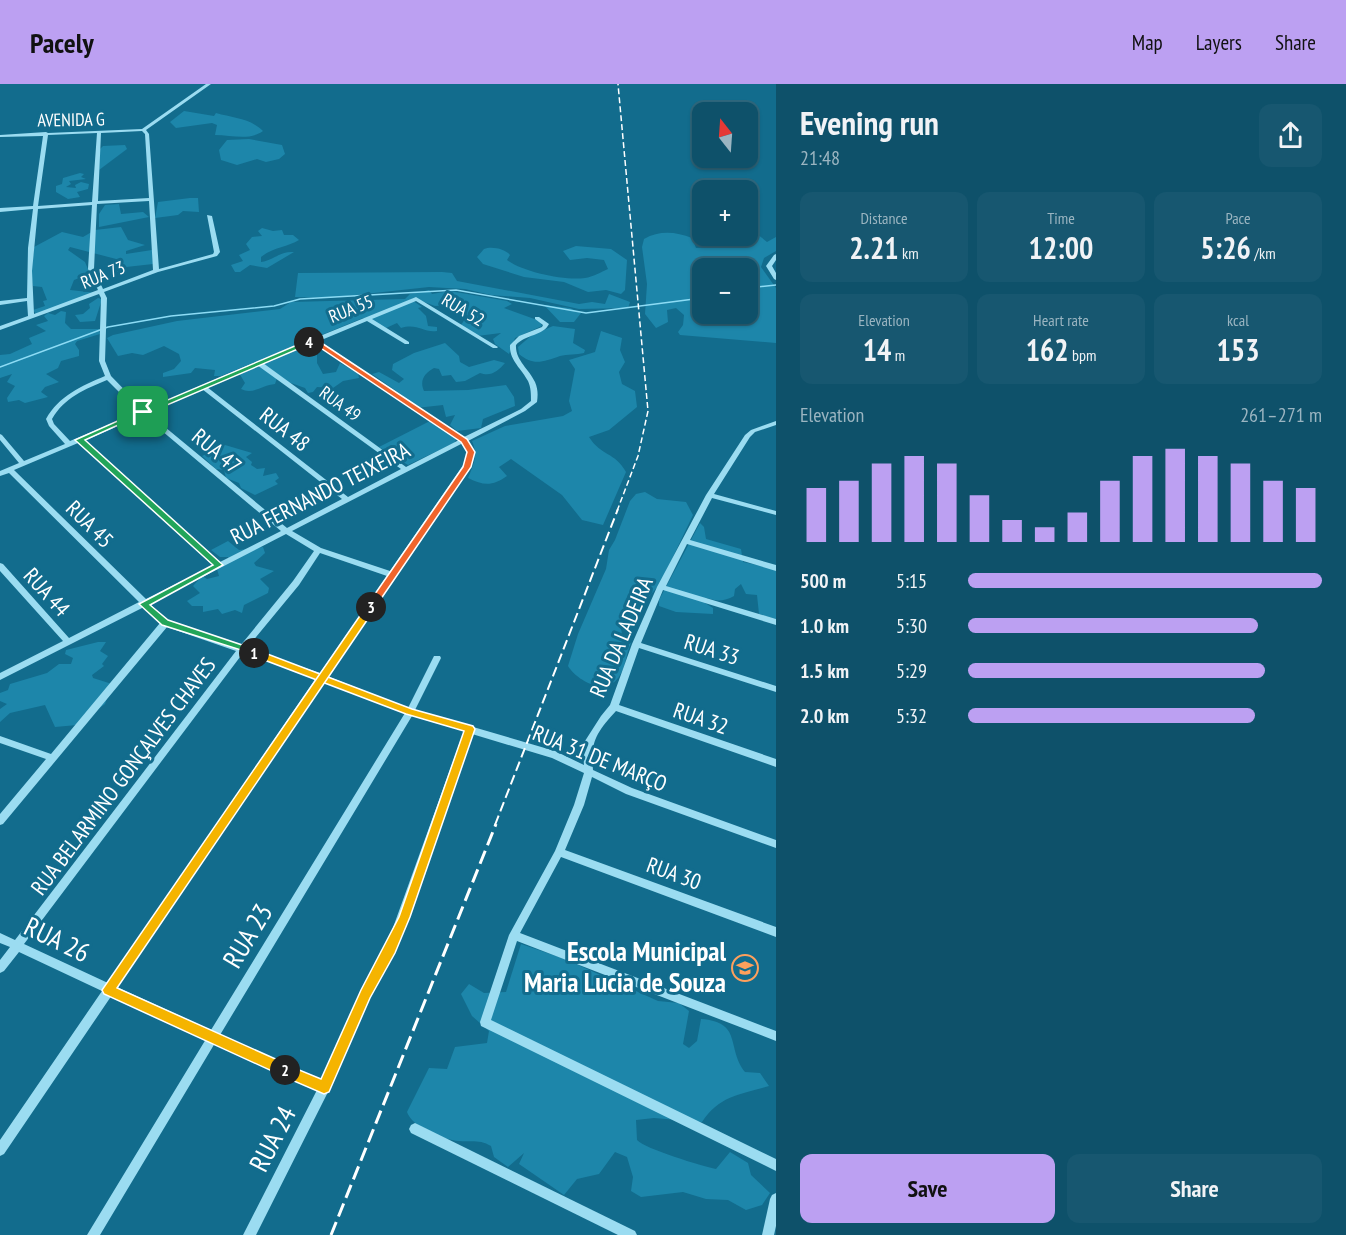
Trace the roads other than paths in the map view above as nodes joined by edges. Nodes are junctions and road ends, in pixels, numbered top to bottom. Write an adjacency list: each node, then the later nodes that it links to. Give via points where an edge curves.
1 (209, 84): 2 (street)
2 (143, 130): 4 (street, AVENIDA G); 6 (street, via 147,134)
3 (46, 133): 4 (street, AVENIDA G); 5 (street, AVENIDA G); 8 (street)
4 (99, 133): 7 (street)
5 (0, 136)
6 (151, 199): 7 (street); 12 (street)
7 (95, 204): 8 (street); 14 (street, via 91,269)
8 (38, 208): 9 (street); 15 (street, via 29,252)
9 (0, 210)
10 (209, 216): 12 (street, RUA 73, via 217,252 209,258)
11 (776, 256): 13 (street, via 769,266)
12 (156, 271): 14 (street, RUA 73)
13 (776, 278)
14 (102, 292): 18 (street, RUA 73); 26 (street, via 102,361)
15 (29, 299): 17 (street); 18 (street)
16 (416, 299): 20 (street, RUA 55); 24 (street, RUA 52)
17 (0, 303)
18 (31, 317): 21 (street, RUA 73)
19 (537, 318): 32 (street, via 546,324 544,328 518,340 512,348 516,361 533,381 534,402)
20 (368, 319): 22 (street, RUA 55); 23 (street)
21 (0, 328)
22 (314, 340): 25 (street, RUA 55); 32 (street)
23 (407, 343)
24 (495, 347)
25 (258, 363): 27 (street, RUA 55); 35 (street, RUA 49)
26 (108, 377): 28 (street, RUA 47); 33 (street, via 75,393 52,412 51,425)
27 (203, 387): 28 (street, RUA 55); 39 (street, RUA 48)
28 (143, 412): 31 (street, RUA 55); 41 (street, RUA 47)
29 (776, 423): 38 (street, RUA DA LADEIRA, via 747,436)
30 (0, 436): 34 (street)
31 (79, 440): 33 (street, RUA 55); 44 (street)
32 (464, 441): 35 (street, RUA FERNANDO TEIXEIRA); 47 (street, via 471,452 467,467)
33 (69, 444): 34 (street, RUA 55)
34 (23, 464): 36 (street, RUA 55)
35 (405, 469): 39 (street, RUA FERNANDO TEIXEIRA)
36 (10, 470): 37 (street, RUA 55); 49 (street, RUA 45)
37 (0, 474)
38 (710, 495): 40 (street); 42 (street, RUA DA LADEIRA)
39 (346, 499): 41 (street, RUA FERNANDO TEIXEIRA)
40 (776, 513)
41 (286, 531): 43 (street); 44 (street, RUA FERNANDO TEIXEIRA)
42 (685, 541): 46 (street); 48 (street, RUA DA LADEIRA)
43 (318, 550): 47 (street); 54 (street, RUA BELARMINO GONÇALVES CHAVES)
44 (219, 565): 49 (street, RUA FERNANDO TEIXEIRA)
45 (0, 566): 52 (street, RUA 44)
46 (776, 568)
47 (393, 575): 56 (street)
48 (661, 587): 50 (street); 53 (street, RUA DA LADEIRA)
49 (144, 604): 51 (street, RUA 31 DE MARÇO); 52 (street, RUA FERNANDO TEIXEIRA)
50 (776, 622)
51 (165, 623): 54 (street, RUA 31 DE MARÇO); 63 (street)
52 (68, 642): 57 (street, RUA FERNANDO TEIXEIRA)
53 (636, 644): 58 (street, RUA 33); 59 (street, RUA DA LADEIRA)
54 (242, 649): 56 (street, RUA 31 DE MARÇO); 72 (street, RUA BELARMINO GONÇALVES CHAVES)
55 (437, 658): 60 (street, RUA 23)
56 (322, 676): 60 (street, RUA 31 DE MARÇO); 74 (street)
57 (0, 677)
58 (776, 689)
59 (614, 707): 64 (street, RUA 32); 65 (street, RUA DA LADEIRA, via 589,741)
60 (410, 712): 61 (street, RUA 31 DE MARÇO); 76 (street, RUA 23)
61 (470, 729): 65 (street, RUA 31 DE MARÇO, via 555,755); 77 (street, RUA 24, via 405,917)
62 (0, 739): 63 (street)
63 (52, 758): 66 (street)
64 (776, 763)
65 (589, 771): 67 (street, RUA 31 DE MARÇO, via 630,791); 68 (street, RUA DA LADEIRA)
66 (0, 821)
67 (776, 844)
68 (559, 852): 69 (street, RUA 30); 70 (street, RUA DA LADEIRA)
69 (776, 932)
70 (514, 935): 75 (street); 80 (street, RUA DA LADEIRA, via 485,1022)
71 (0, 938): 72 (street, RUA 26)
72 (17, 946): 73 (street, RUA BELARMINO GONÇALVES CHAVES); 74 (street, RUA 26)
73 (0, 968)
74 (109, 990): 76 (street, RUA 26); 79 (street)
75 (776, 1036)
76 (212, 1038): 77 (street, RUA 26); 82 (street, RUA 23)
77 (324, 1088): 83 (street, RUA 24)
78 (415, 1129): 84 (street)
79 (0, 1150)
80 (776, 1165)
81 (776, 1199): 85 (street)
82 (93, 1235)
83 (249, 1235)
84 (631, 1235)
85 (768, 1235)

